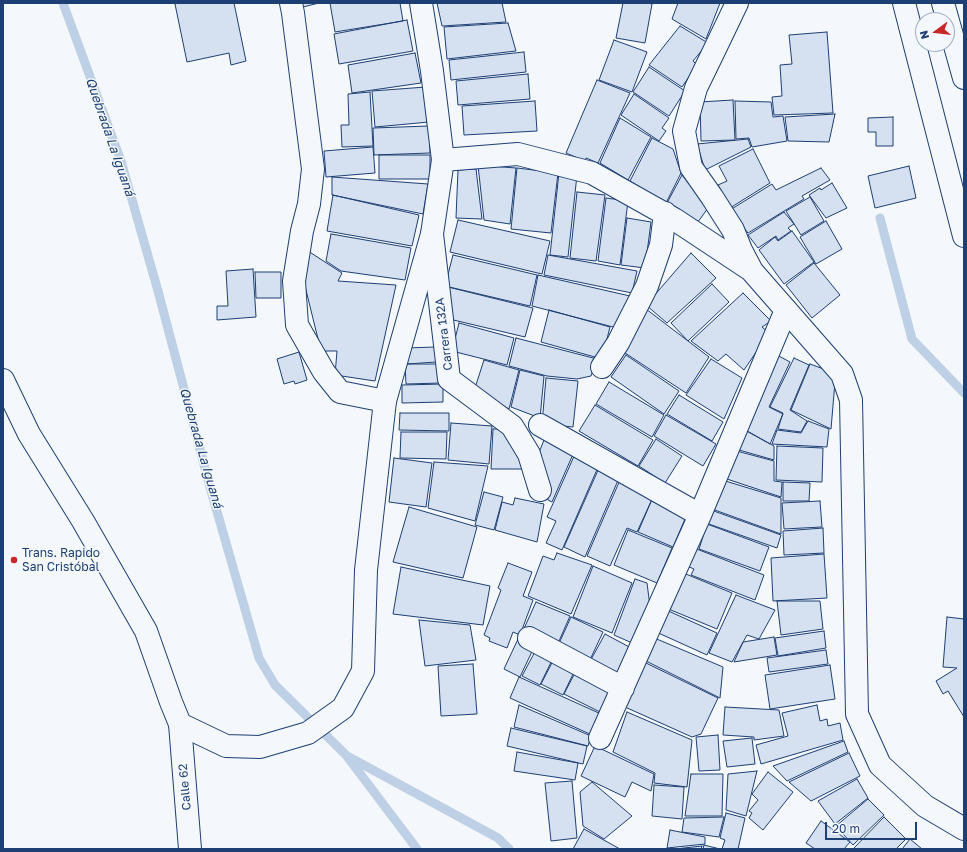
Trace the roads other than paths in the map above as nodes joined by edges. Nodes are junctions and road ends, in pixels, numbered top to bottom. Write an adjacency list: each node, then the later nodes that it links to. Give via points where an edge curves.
1 (291, 3): 15 (main road, via 313,168 309,204 294,281 297,325 324,372 340,392)
2 (421, 3): 7 (main road)
3 (737, 3): 11 (main road, via 696,88 684,131 691,167 733,230)
4 (904, 3): 10 (main road)
5 (942, 3): 6 (main road)
6 (964, 78)
7 (443, 160): 8 (main road, via 518,154 592,173); 9 (main road)
8 (665, 213): 11 (main road); 13 (main road, via 661,246 647,286 618,343)
9 (432, 234): 15 (main road); 17 (main road, Carrera 132A, via 449,379 512,426 529,454)
10 (964, 236)
11 (751, 270): 12 (main road)
12 (786, 310): 18 (main road); 23 (main road, via 842,374 851,400 857,714 880,765 925,806)
13 (602, 367)
14 (3, 380): 21 (main road, Calle 62, via 29,434 83,521 146,631)
15 (385, 401): 21 (main road, via 366,570 363,671 343,708 308,733 260,747 226,746)
16 (540, 426): 18 (main road)
17 (540, 490)
18 (700, 515): 20 (main road)
19 (529, 638): 20 (main road)
20 (623, 688): 22 (main road)
21 (180, 724): 24 (main road, Calle 62)
22 (600, 738)
23 (964, 829)
24 (190, 849)

